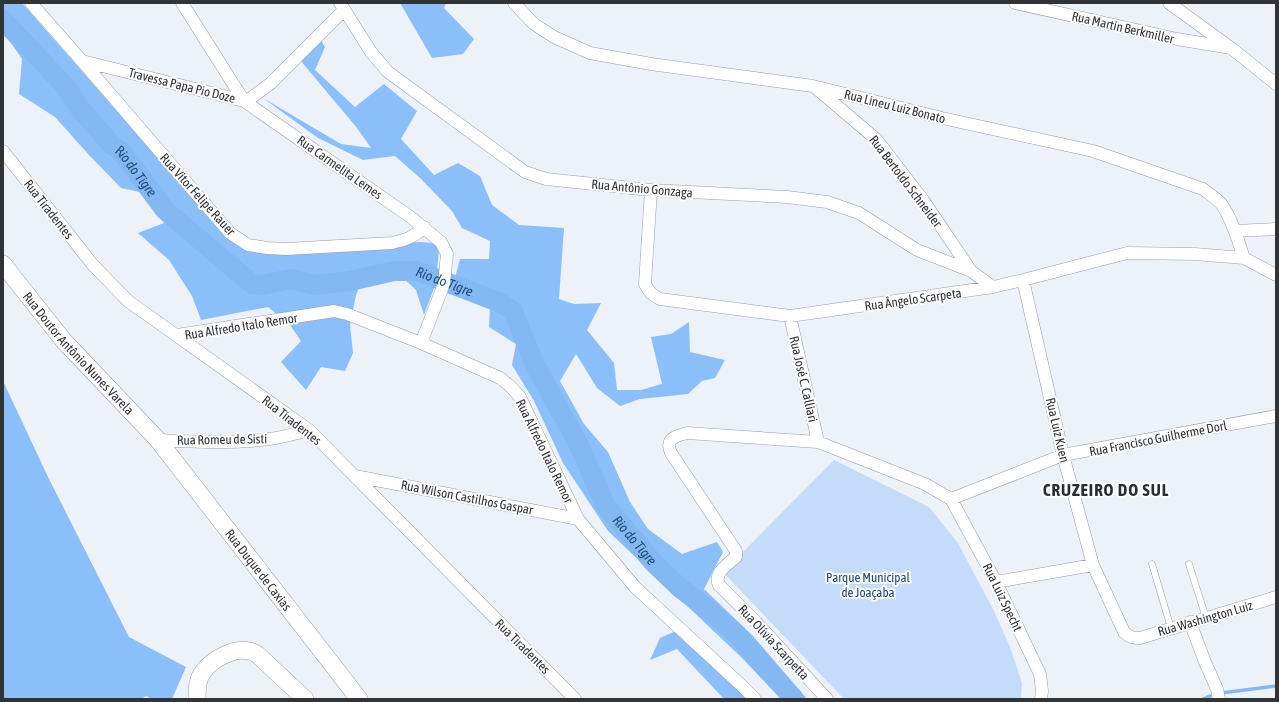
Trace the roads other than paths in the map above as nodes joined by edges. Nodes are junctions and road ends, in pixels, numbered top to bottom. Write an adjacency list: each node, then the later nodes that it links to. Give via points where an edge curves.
1 (31, 3): 8 (street, Rua Vitor Felipe Rauer)
2 (182, 3): 11 (street, Rua Carmelita Lemes)
3 (514, 3): 10 (street, Rua Lineu Luiz Bonato, via 534,24 554,37 590,53)
4 (1015, 3): 7 (street, Rua Martin Berkmiller, via 1177,39)
5 (1169, 3): 7 (street)
6 (342, 6): 11 (street, Travessa Papa Pio Doze, via 272,83); 13 (street, Rua Antônio Gonzaga, via 371,52 388,72 525,172 546,179)
7 (1231, 48): 9 (street)
8 (82, 61): 11 (street, Travessa Papa Pio Doze); 14 (street, Rua Vitor Felipe Rauer, via 230,233 248,245 286,249 392,243 407,240)
9 (1276, 84)
10 (813, 86): 16 (street, Rua Lineu Luiz Bonato, via 1101,154 1203,189 1222,204); 19 (street, Rua Bertoldo Schneider, via 876,139 923,200)
11 (244, 101): 14 (street, Rua Carmelita Lemes)
12 (3, 151): 24 (street, Rua Tiradentes, via 93,265 128,301)
13 (650, 190): 19 (street, Rua Antônio Gonzaga, via 786,196 827,202 859,214 917,250); 23 (street, Rua Ângelo Scarpeta, via 645,284 648,292 660,299)
14 (424, 227): 25 (street, Rua Carmelita Lemes, via 441,242 447,254 444,284)
15 (1276, 229): 16 (street)
16 (1235, 231): 17 (street, Rua Lineu Luiz Bonato)
17 (1244, 258): 20 (street, Rua Ângelo Scarpeta); 21 (street, Rua Ângelo Scarpeta, via 1126,253)
18 (3, 264): 28 (street, Rua Doutor Antônio Nunes Varela, via 63,340)
19 (971, 270): 22 (street, Rua Antônio Gonzaga)
20 (1276, 275)
21 (1023, 280): 22 (street, Rua Ângelo Scarpeta); 30 (street, Rua Luiz Kuen)
22 (993, 287): 23 (street, Rua Ângelo Scarpeta)
23 (790, 316): 29 (street, Rua José C. Calliari)
24 (177, 335): 25 (street, Rua Alfredo Italo Remor, via 334,311); 27 (street, Rua Tiradentes)
25 (421, 343): 33 (street, Rua Alfredo Italo Remor, via 500,378 520,397)
26 (1276, 416): 30 (street, Rua Francisco Guilherme Dorl)
27 (309, 430): 28 (street, Rua Romeu de Sisti, via 276,438 236,441); 31 (street, Rua Tiradentes)
28 (158, 440): 45 (street, Rua Duque de Caxias)
29 (818, 442): 32 (street, via 925,484); 48 (street, Rua Olívia Scarpetta, via 687,433 673,437 669,442 669,448 736,550 736,557 717,575 719,585)
30 (1063, 455): 32 (street, Rua Francisco Guilherme Dorl); 36 (street, Rua Luiz Kuen)
31 (355, 476): 33 (street, Rua Wilson Castilhos Gaspar); 46 (street, Rua Tiradentes)
32 (951, 499): 37 (street, Rua Luiz Specht)
33 (578, 519): 47 (street, Rua Alfredo Italo Remor, via 634,587)
34 (1152, 564): 41 (lane)
35 (1189, 564): 39 (lane)
36 (1093, 565): 37 (street); 42 (street, Rua Luiz Kuen, via 1124,632)
37 (996, 582): 49 (street, Rua Luiz Specht, via 1040,674)
38 (1276, 597): 39 (street, Rua Washington Luiz)
39 (1206, 618): 40 (street, Rua Washington Luiz)
40 (1190, 622): 41 (street, Rua Washington Luiz); 50 (street)
41 (1171, 628): 42 (street, Rua Washington Luiz)
42 (1134, 638)
43 (197, 699): 44 (street, via 197,687 202,672 225,654 248,650 258,655)
44 (305, 699)
45 (359, 699)
46 (574, 699)
47 (755, 699)
48 (828, 699)
49 (1041, 699)
50 (1220, 699)

